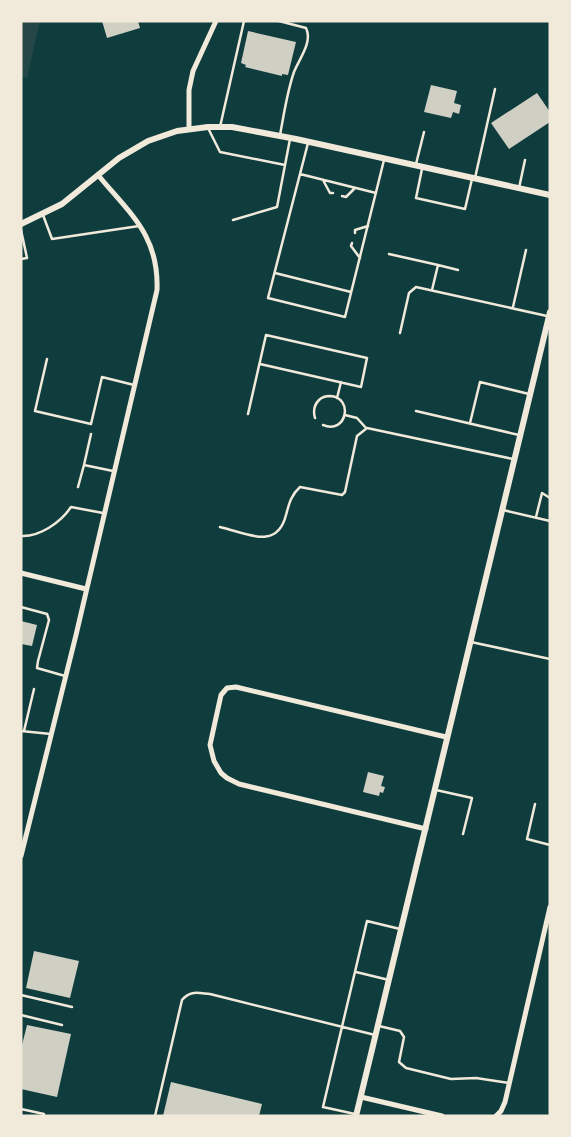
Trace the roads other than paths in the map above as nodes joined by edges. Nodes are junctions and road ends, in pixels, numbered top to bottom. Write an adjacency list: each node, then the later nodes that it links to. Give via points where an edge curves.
1 (216, 21): 7 (street, via 193,71 189,90)
2 (244, 21): 5 (lane)
3 (279, 21): 9 (lane, via 306,28 309,33 294,72)
4 (495, 89): 18 (lane)
5 (220, 126): 6 (street); 9 (street)
6 (208, 127): 7 (street); 14 (lane, via 220,152)
7 (189, 129): 17 (street, via 148,141)
8 (424, 132): 15 (lane)
9 (279, 136): 10 (street)
10 (290, 138): 11 (street); 14 (lane)
11 (309, 142): 12 (street); 16 (lane)
12 (384, 158): 15 (street); 23 (lane)
13 (525, 160): 21 (lane)
14 (285, 165): 27 (lane, via 277,207)
15 (419, 166): 18 (street); 18 (lane, via 416,198 465,210)
16 (300, 174): 19 (lane); 40 (lane)
17 (98, 175): 26 (street, via 73,196); 29 (street)
18 (473, 179): 21 (street)
19 (324, 180): 20 (lane); 22 (lane)
20 (355, 188): 23 (lane); 25 (lane, via 346,197)
21 (519, 189): 24 (street)
22 (333, 193)
23 (376, 193): 30 (lane)
24 (550, 195)
25 (342, 196)
26 (43, 214): 28 (street); 29 (lane, via 52,239)
27 (233, 220)
28 (21, 224)
29 (141, 226): 50 (street, via 156,259 158,280)
30 (368, 226): 32 (lane, via 355,230); 36 (lane)
31 (21, 230): 37 (lane, via 27,258)
32 (355, 233)
33 (352, 243): 36 (lane)
34 (526, 250): 43 (lane)
35 (389, 254): 38 (lane)
36 (360, 258): 42 (lane)
37 (21, 259)
38 (438, 265): 39 (lane); 41 (lane)
39 (458, 270)
40 (275, 273): 42 (lane); 42 (lane, via 268,298 345,317)
41 (432, 290): 43 (lane); 45 (lane, via 416,286 410,290)
42 (351, 292)
43 (513, 308): 44 (lane)
44 (549, 314): 46 (street)
45 (400, 333)
46 (546, 340): 51 (street)
47 (47, 359): 50 (lane, via 35,411 91,424 102,377)
48 (260, 364): 49 (lane); 49 (lane, via 266,335 367,358 361,387); 54 (lane)
49 (340, 382): 52 (lane)
50 (135, 386): 64 (street)
51 (529, 394): 57 (lane, via 480,382); 61 (street)
52 (337, 398): 55 (lane, via 344,405); 56 (lane, via 327,396 318,401)
53 (416, 411): 57 (lane)
54 (248, 414)
55 (345, 415): 58 (lane, via 336,426); 59 (lane, via 357,418)
56 (315, 418)
57 (470, 423): 61 (lane)
58 (322, 425)
59 (367, 428): 62 (lane); 71 (lane, via 358,436 342,494 300,487 290,499 284,524 275,535 267,538)
60 (91, 434): 63 (lane)
61 (519, 435): 62 (street)
62 (513, 459): 67 (street)
63 (84, 465): 64 (lane); 65 (lane)
64 (115, 472): 68 (street)
65 (78, 487)
66 (550, 498): 69 (lane, via 542,493)
67 (501, 510): 69 (lane); 76 (street)
68 (105, 513): 72 (lane, via 71,507 64,518 31,537); 74 (street)
69 (536, 517): 70 (lane)
70 (550, 520)
71 (220, 527)
72 (21, 536)
73 (21, 573): 74 (street)
74 (86, 589): 78 (street)
75 (21, 608): 78 (lane, via 46,614 49,620 37,668)
76 (469, 642): 77 (lane); 82 (street)
77 (550, 659)
78 (66, 676): 81 (street)
79 (34, 689): 80 (lane)
80 (23, 731): 81 (lane)
81 (51, 734): 88 (street)
82 (446, 737): 83 (street); 85 (street, via 236,686 222,693 215,718 210,750 215,764 227,778 239,784)
83 (435, 790): 85 (street); 86 (lane, via 472,798)
84 (535, 804): 87 (lane, via 527,839)
85 (426, 829): 90 (street)
86 (463, 834)
87 (550, 845)
88 (21, 856)
89 (550, 907): 100 (street)
90 (402, 929): 91 (lane, via 367,921); 92 (street)
91 (356, 972): 92 (lane); 97 (lane)
92 (390, 980): 98 (street)
93 (21, 995): 94 (lane)
94 (72, 1007)
95 (21, 1015): 96 (lane)
96 (62, 1025)
97 (342, 1026): 99 (lane); 104 (lane, via 324,1107); 105 (lane, via 210,994 186,994)
98 (379, 1026): 99 (street); 100 (lane, via 400,1031 404,1037 400,1062 406,1068 451,1079 476,1078)
99 (376, 1035): 101 (street)
100 (509, 1083): 107 (street, via 501,1111)
101 (361, 1097): 104 (street); 106 (street)
102 (21, 1109): 103 (lane)
103 (44, 1114)
104 (356, 1115)
105 (155, 1116)
106 (442, 1116)
107 (496, 1116)

